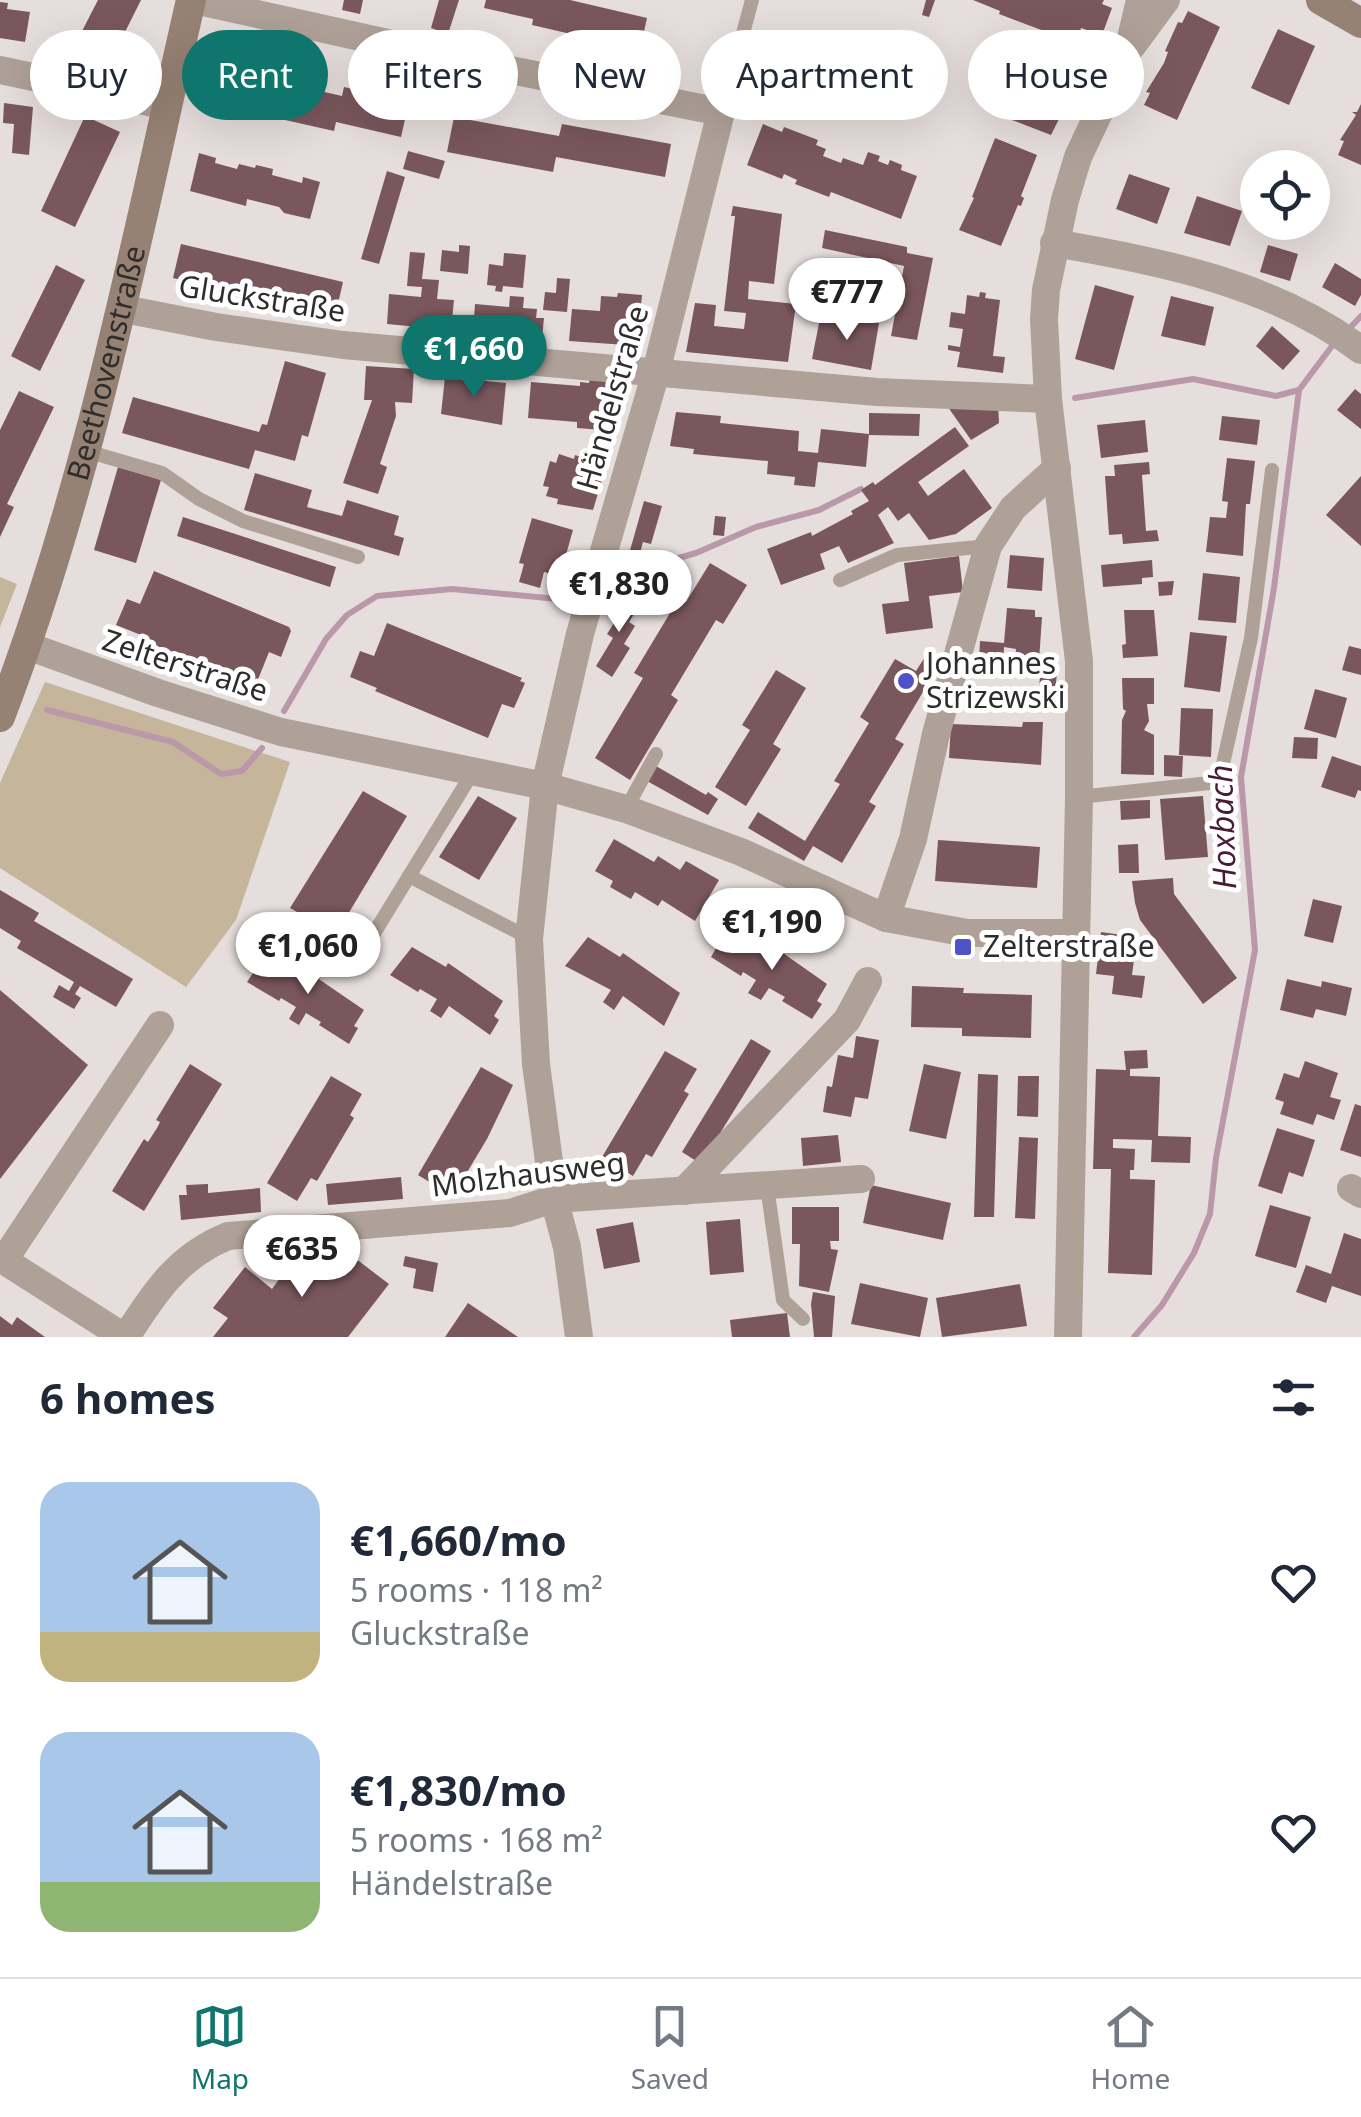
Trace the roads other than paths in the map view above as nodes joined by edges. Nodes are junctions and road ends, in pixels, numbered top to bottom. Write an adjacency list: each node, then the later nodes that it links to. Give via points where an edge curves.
1 (192, 0): 12 (street, Beethovenstraße); 17 (street, Händelstraße, via 721,112)
2 (752, 0): 8 (lane)
3 (1140, 0): 9 (street)
4 (1166, 0): 10 (street)
5 (1303, 0): 6 (street)
6 (1327, 4): 7 (street)
7 (1361, 22)
8 (744, 30)
9 (1133, 30)
10 (1144, 30)
11 (0, 70): 12 (street)
12 (167, 106): 15 (street, Beethovenstraße)
13 (1096, 120): 14 (street)
14 (1054, 243): 16 (street, via 1194,272 1258,294); 18 (street, via 1044,319)
15 (124, 309): 17 (street, Gluckstraße, via 343,345); 19 (street, Beethovenstraße)
16 (1359, 348)
17 (656, 372): 18 (street, Gluckstraße, via 876,392); 29 (street, Händelstraße, via 580,634)
18 (1048, 398): 20 (street)
19 (85, 450): 23 (lane, via 162,474 242,521); 25 (street, Beethovenstraße)
20 (1057, 468): 22 (street, via 1013,508); 30 (street, via 1079,661)
21 (1272, 470): 30 (lane, via 1250,638 1219,782)
22 (988, 546): 24 (lane, via 897,555); 33 (street)
23 (358, 558)
24 (840, 580)
25 (24, 645): 26 (street, Beethovenstraße); 28 (street, Zelterstraße, via 280,732)
26 (0, 718)
27 (656, 754): 31 (lane)
28 (473, 771): 29 (street, Zelterstraße); 32 (lane)
29 (545, 786): 31 (street, Zelterstraße); 35 (street, Händelstraße)
30 (1079, 798): 34 (street)
31 (626, 808): 33 (street, Zelterstraße)
32 (410, 876): 35 (lane); 36 (lane)
33 (886, 918): 34 (street, Zelterstraße, via 967,934)
34 (1075, 933): 47 (street)
35 (529, 938): 42 (street, Händelstraße, via 536,1064)
36 (352, 969)
37 (868, 981): 41 (street, via 846,1020)
38 (160, 1025): 43 (street)
39 (861, 1179): 40 (street, Molzhausweg)
40 (767, 1186): 41 (street, Molzhausweg); 44 (lane, via 783,1300)
41 (684, 1190): 42 (street, Molzhausweg)
42 (554, 1199): 45 (street, Händelstraße); 46 (street, Molzhausweg, via 510,1213 228,1236 182,1262)
43 (2, 1259): 46 (street)
44 (802, 1319)
45 (578, 1335)
46 (125, 1337)
47 (1068, 1337)

